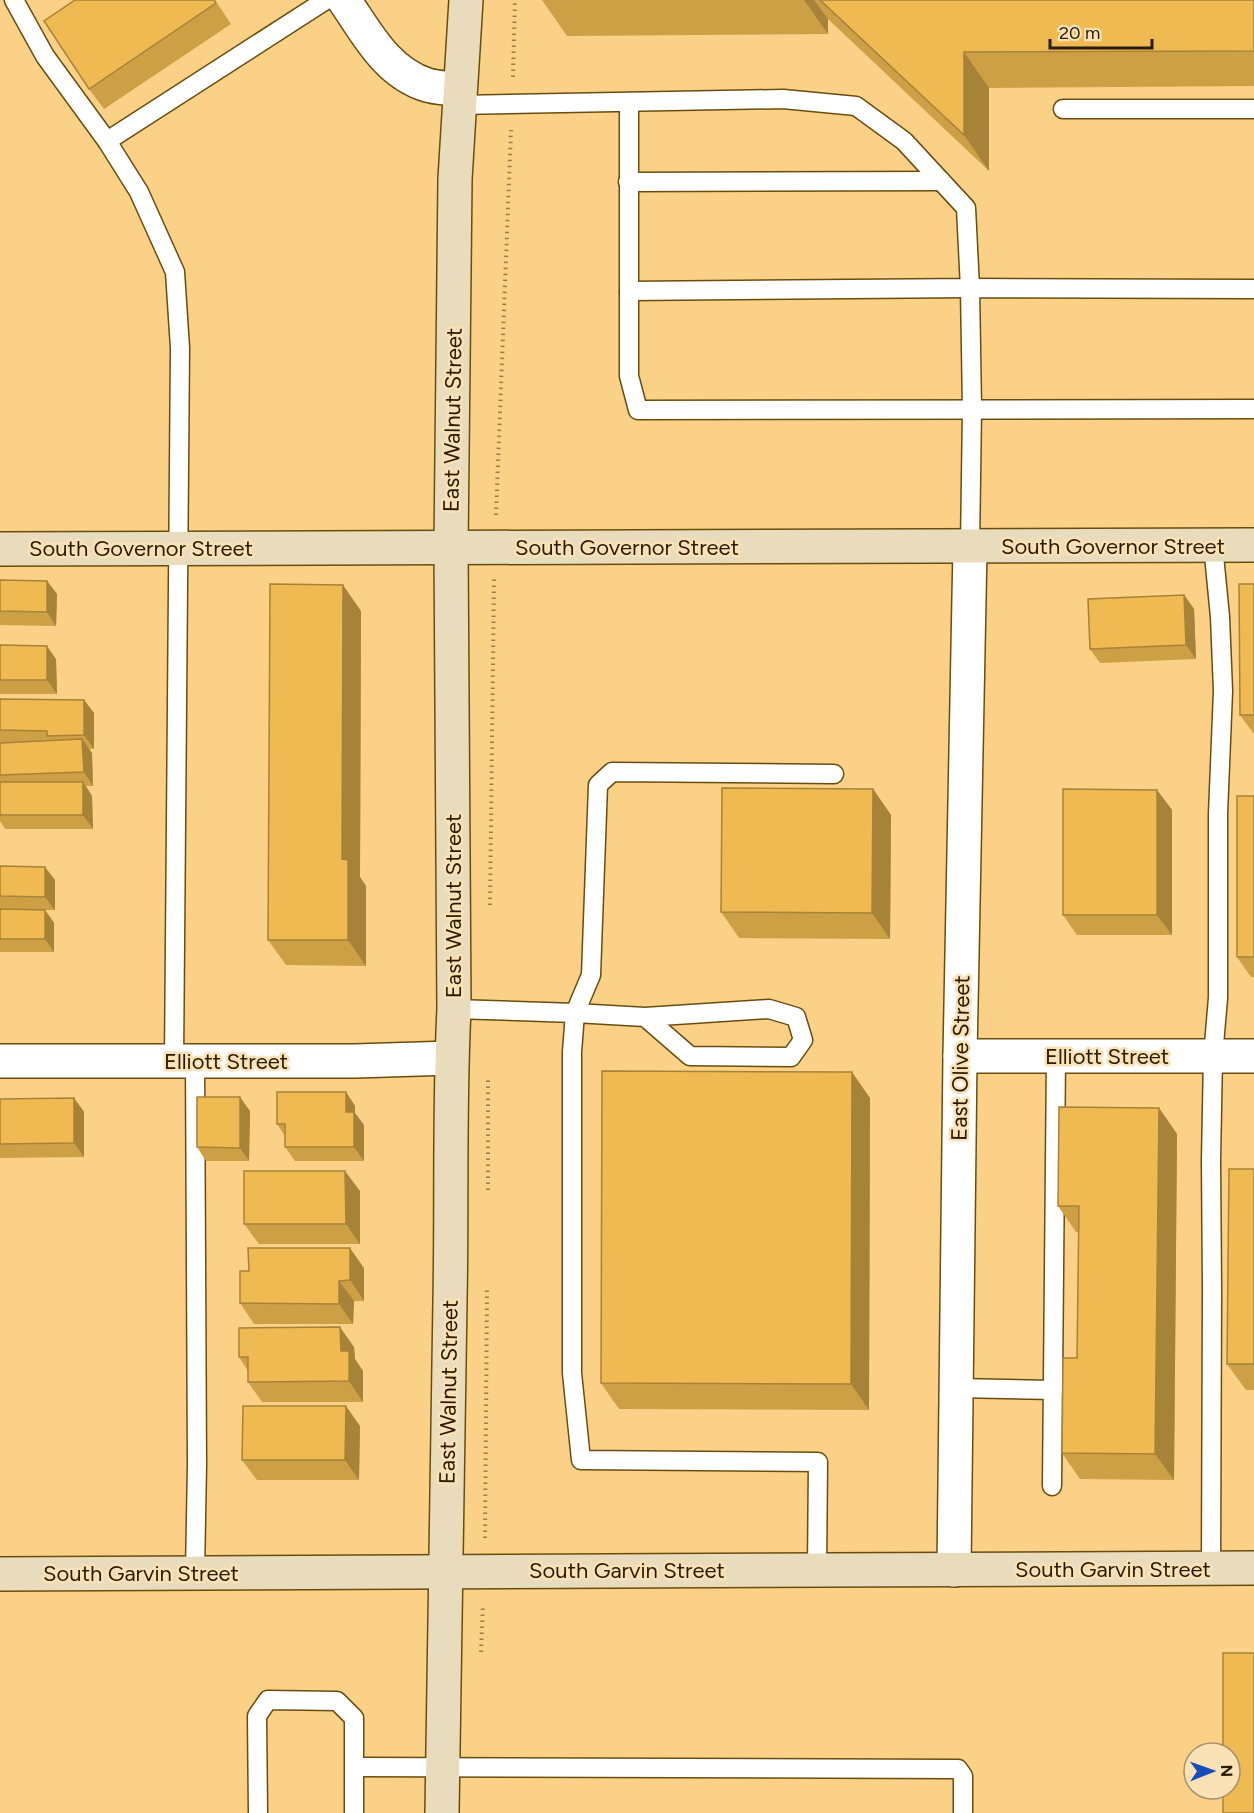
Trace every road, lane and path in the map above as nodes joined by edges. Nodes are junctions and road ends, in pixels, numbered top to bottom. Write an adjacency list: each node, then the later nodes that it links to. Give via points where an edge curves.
1 (326, 0): 11 (lane)
2 (344, 0): 6 (street, via 381,54 404,75)
3 (466, 0): 6 (main road, East Walnut Street)
4 (515, 0): 8 (path)
5 (21, 3): 11 (lane, via 45,56)
6 (459, 98): 8 (lane); 21 (main road, East Walnut Street)
7 (629, 102): 8 (lane); 12 (lane, via 783,99 856,106 904,141); 13 (lane)
8 (512, 104): 22 (path)
9 (1063, 109): 10 (lane)
10 (1254, 110)
11 (107, 141): 24 (lane, via 139,192 175,272 180,348)
12 (941, 181): 13 (lane); 14 (lane, via 966,208)
13 (628, 182): 16 (lane)
14 (970, 288): 15 (lane); 16 (lane); 18 (lane)
15 (1254, 289)
16 (629, 291): 18 (lane, via 629,376 638,410)
17 (1254, 409): 18 (lane)
18 (972, 410): 23 (lane)
19 (1213, 545): 20 (main road, South Governor Street); 23 (main road, South Governor Street); 33 (lane, via 1223,692 1218,814 1218,998)
20 (1254, 545)
21 (451, 547): 22 (main road, South Governor Street); 24 (main road, South Governor Street); 28 (main road, East Walnut Street)
22 (494, 547): 23 (main road, South Governor Street); 27 (path)
23 (970, 547): 31 (street, East Olive Street)
24 (177, 548): 25 (main road, South Governor Street); 37 (lane)
25 (0, 549)
26 (834, 774): 29 (lane, via 612,772 598,785 591,975)
27 (490, 915)
28 (454, 1009): 29 (lane); 35 (main road, East Walnut Street)
29 (575, 1013): 30 (lane); 47 (lane, via 572,1373 581,1460 818,1462)
30 (645, 1017): 30 (lane, via 690,1056 792,1058 803,1040 796,1017 769,1010)
31 (960, 1056): 32 (street, Elliott Street); 41 (street, East Olive Street)
32 (1056, 1056): 33 (street, Elliott Street); 42 (lane)
33 (1213, 1056): 34 (street, Elliott Street); 44 (lane)
34 (1254, 1056)
35 (451, 1058): 37 (street, Elliott Street); 49 (main road, East Walnut Street)
36 (0, 1061): 37 (street, Elliott Street)
37 (185, 1061): 50 (lane, via 197,1464)
38 (489, 1070): 39 (path)
39 (488, 1201)
40 (487, 1284): 46 (path)
41 (956, 1389): 42 (lane); 48 (street, East Olive Street)
42 (1053, 1390): 43 (lane)
43 (1052, 1486)
44 (1211, 1568): 45 (main road, South Garvin Street); 48 (main road, South Garvin Street)
45 (1254, 1568)
46 (485, 1570): 47 (main road, South Garvin Street); 49 (main road, South Garvin Street); 52 (path)
47 (817, 1570): 48 (main road, South Garvin Street)
48 (954, 1570)
49 (444, 1571): 50 (main road, South Garvin Street); 54 (main road, East Walnut Street)
50 (195, 1573): 51 (main road, South Garvin Street)
51 (0, 1574)
52 (481, 1664)
53 (355, 1767): 54 (lane); 55 (lane, via 354,1718 337,1701 268,1700 257,1716); 56 (lane)
54 (443, 1768): 57 (main road, East Walnut Street); 58 (lane, via 958,1769 963,1776)
55 (258, 1813)
56 (354, 1813)
57 (442, 1813)
58 (963, 1813)

